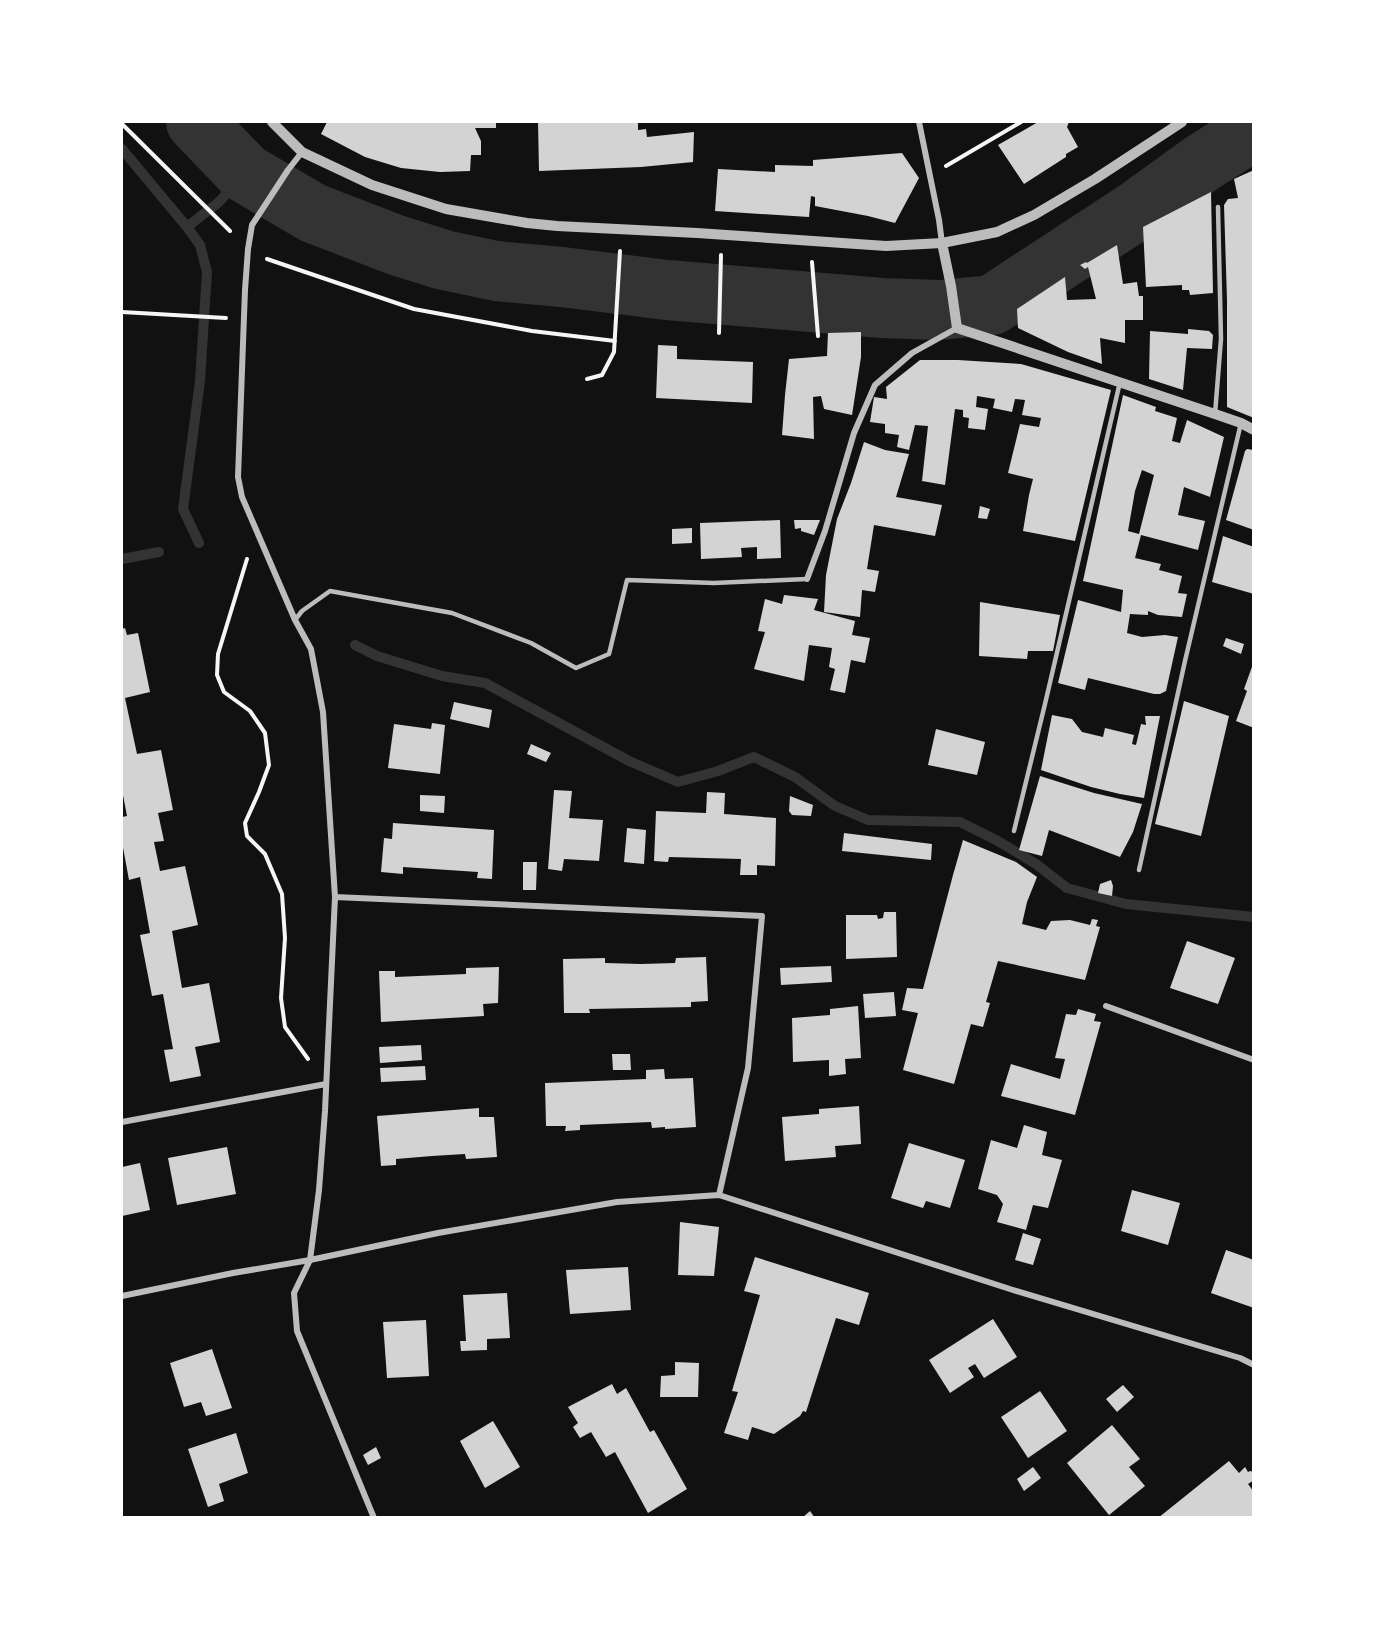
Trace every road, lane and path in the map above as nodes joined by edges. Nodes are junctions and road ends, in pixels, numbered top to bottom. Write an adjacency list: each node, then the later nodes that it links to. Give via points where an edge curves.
1 (273, 122): 6 (street)
2 (919, 122): 7 (street)
3 (1021, 122): 7 (path)
4 (1182, 122): 10 (street, via 1034,214 997,232)
5 (122, 124): 9 (path)
6 (302, 152): 10 (street, via 382,189 446,208 526,223 886,246); 11 (street, via 252,225)
7 (930, 175): 10 (street)
8 (1218, 207): 23 (lane, via 1221,339)
9 (219, 220)
10 (942, 243): 17 (street)
11 (248, 249): 20 (path, via 271,261 414,309 532,331); 26 (street, via 238,477)
12 (619, 263): 20 (path)
13 (720, 281): 18 (path)
14 (814, 285): 19 (path)
15 (122, 312): 16 (path)
16 (210, 317)
17 (957, 328): 22 (street); 27 (street, via 912,353 875,385 854,433)
18 (719, 333)
19 (818, 336)
20 (615, 341): 21 (path, via 602,375)
21 (587, 379)
22 (1120, 382): 23 (street); 29 (lane)
23 (1215, 414): 24 (street)
24 (1241, 423): 25 (street); 30 (lane)
25 (1254, 430)
26 (256, 530): 28 (street); 34 (path, via 218,654 217,675 224,692 250,711 265,733 269,765 245,823 247,836 265,854 282,894 285,938 281,998 285,1027)
27 (807, 579): 28 (lane, via 714,583 627,580 609,654 576,668 531,643 453,613 330,591)
28 (295, 620): 31 (street, via 311,648 323,712)
29 (1014, 831)
30 (1139, 870)
31 (335, 897): 34 (street); 36 (street, via 762,916 748,1068)
32 (1106, 1005): 33 (street)
33 (1254, 1060)
34 (326, 1084): 35 (street); 37 (street)
35 (122, 1122)
36 (719, 1195): 37 (street, via 617,1202); 39 (street)
37 (310, 1260): 38 (street); 40 (street, via 294,1293 297,1331)
38 (122, 1296)
39 (1254, 1365)
40 (374, 1518)

